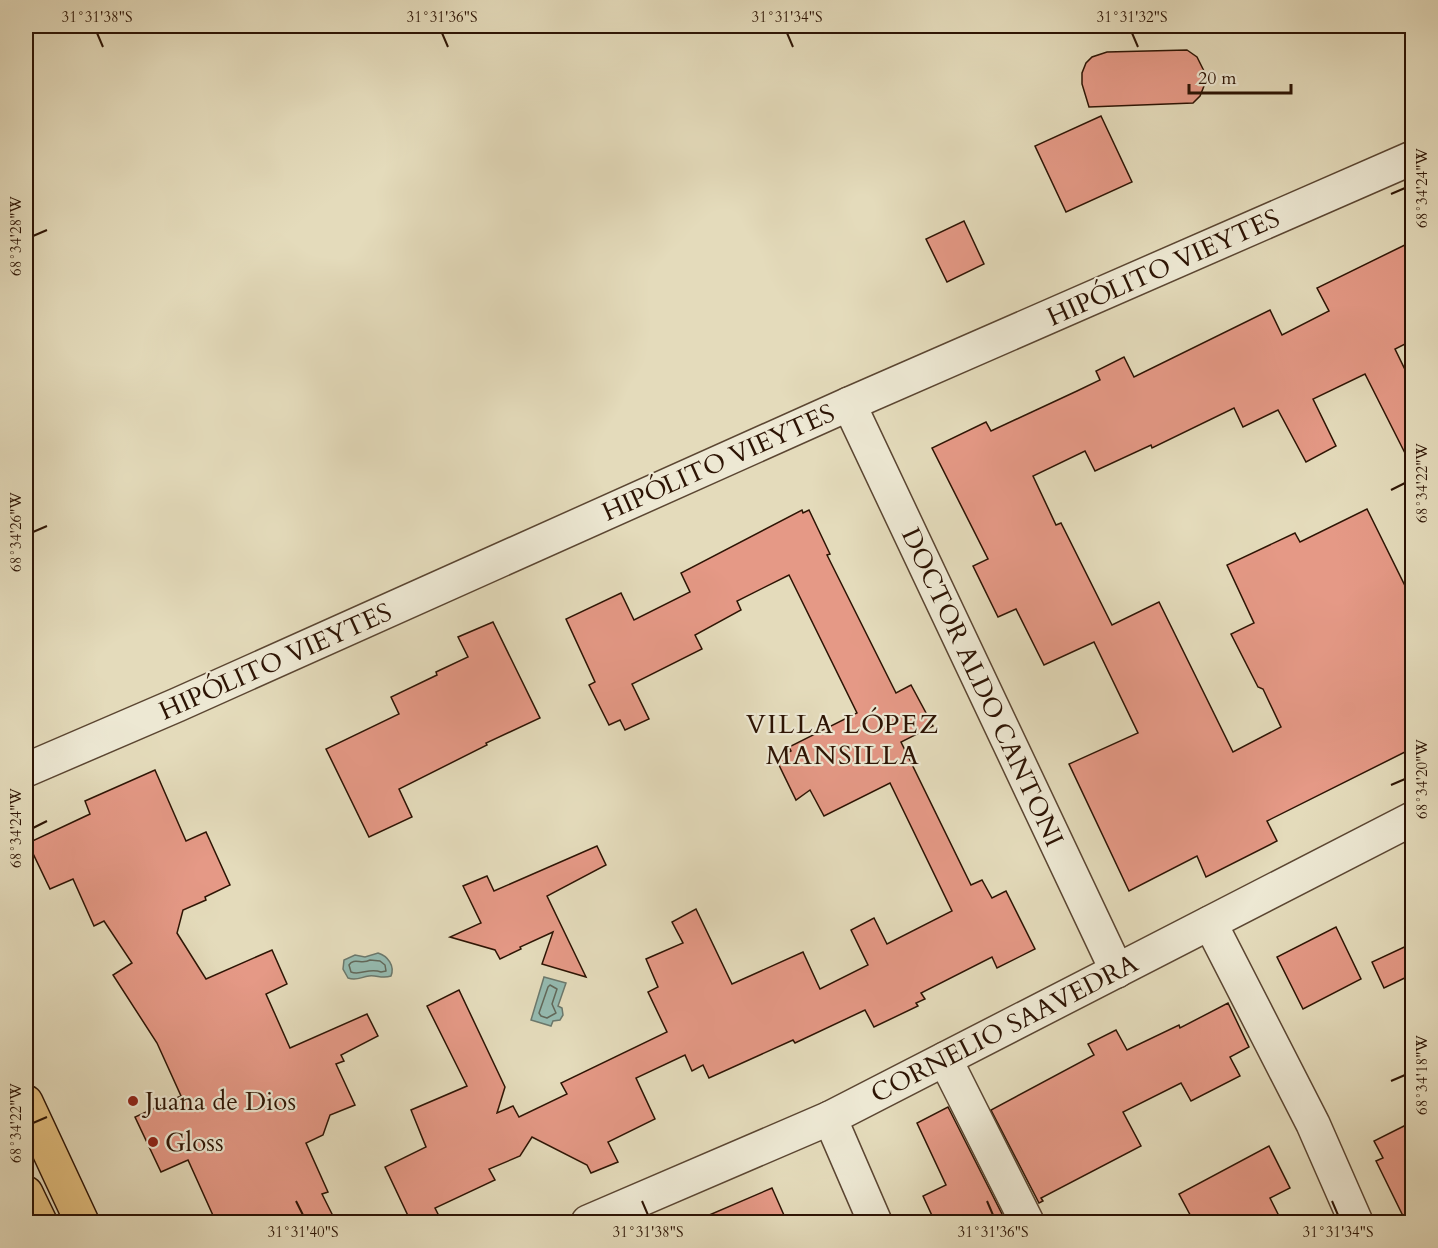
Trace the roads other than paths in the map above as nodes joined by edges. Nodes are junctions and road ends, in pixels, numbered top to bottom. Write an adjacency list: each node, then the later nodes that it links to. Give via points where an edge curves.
1 (1413, 158): 2 (street, HIPÓLITO VIEYTES)
2 (849, 404): 3 (street, HIPÓLITO VIEYTES); 6 (street, DOCTOR ALDO CANTONI)
3 (26, 771)
4 (1413, 819): 5 (street, CORNELIO SAAVEDRA)
5 (1210, 923): 6 (street, CORNELIO SAAVEDRA); 16 (street, via 1313,1124)
6 (1117, 970): 7 (street, CORNELIO SAAVEDRA)
7 (945, 1059): 9 (street, CORNELIO SAAVEDRA); 15 (street)
8 (26, 1102): 12 (main road)
9 (830, 1118): 13 (street, CORNELIO SAAVEDRA); 14 (street)
10 (26, 1193): 11 (main road)
11 (39, 1222)
12 (82, 1222)
13 (588, 1222)
14 (875, 1222)
15 (1027, 1222)
16 (1356, 1222)

